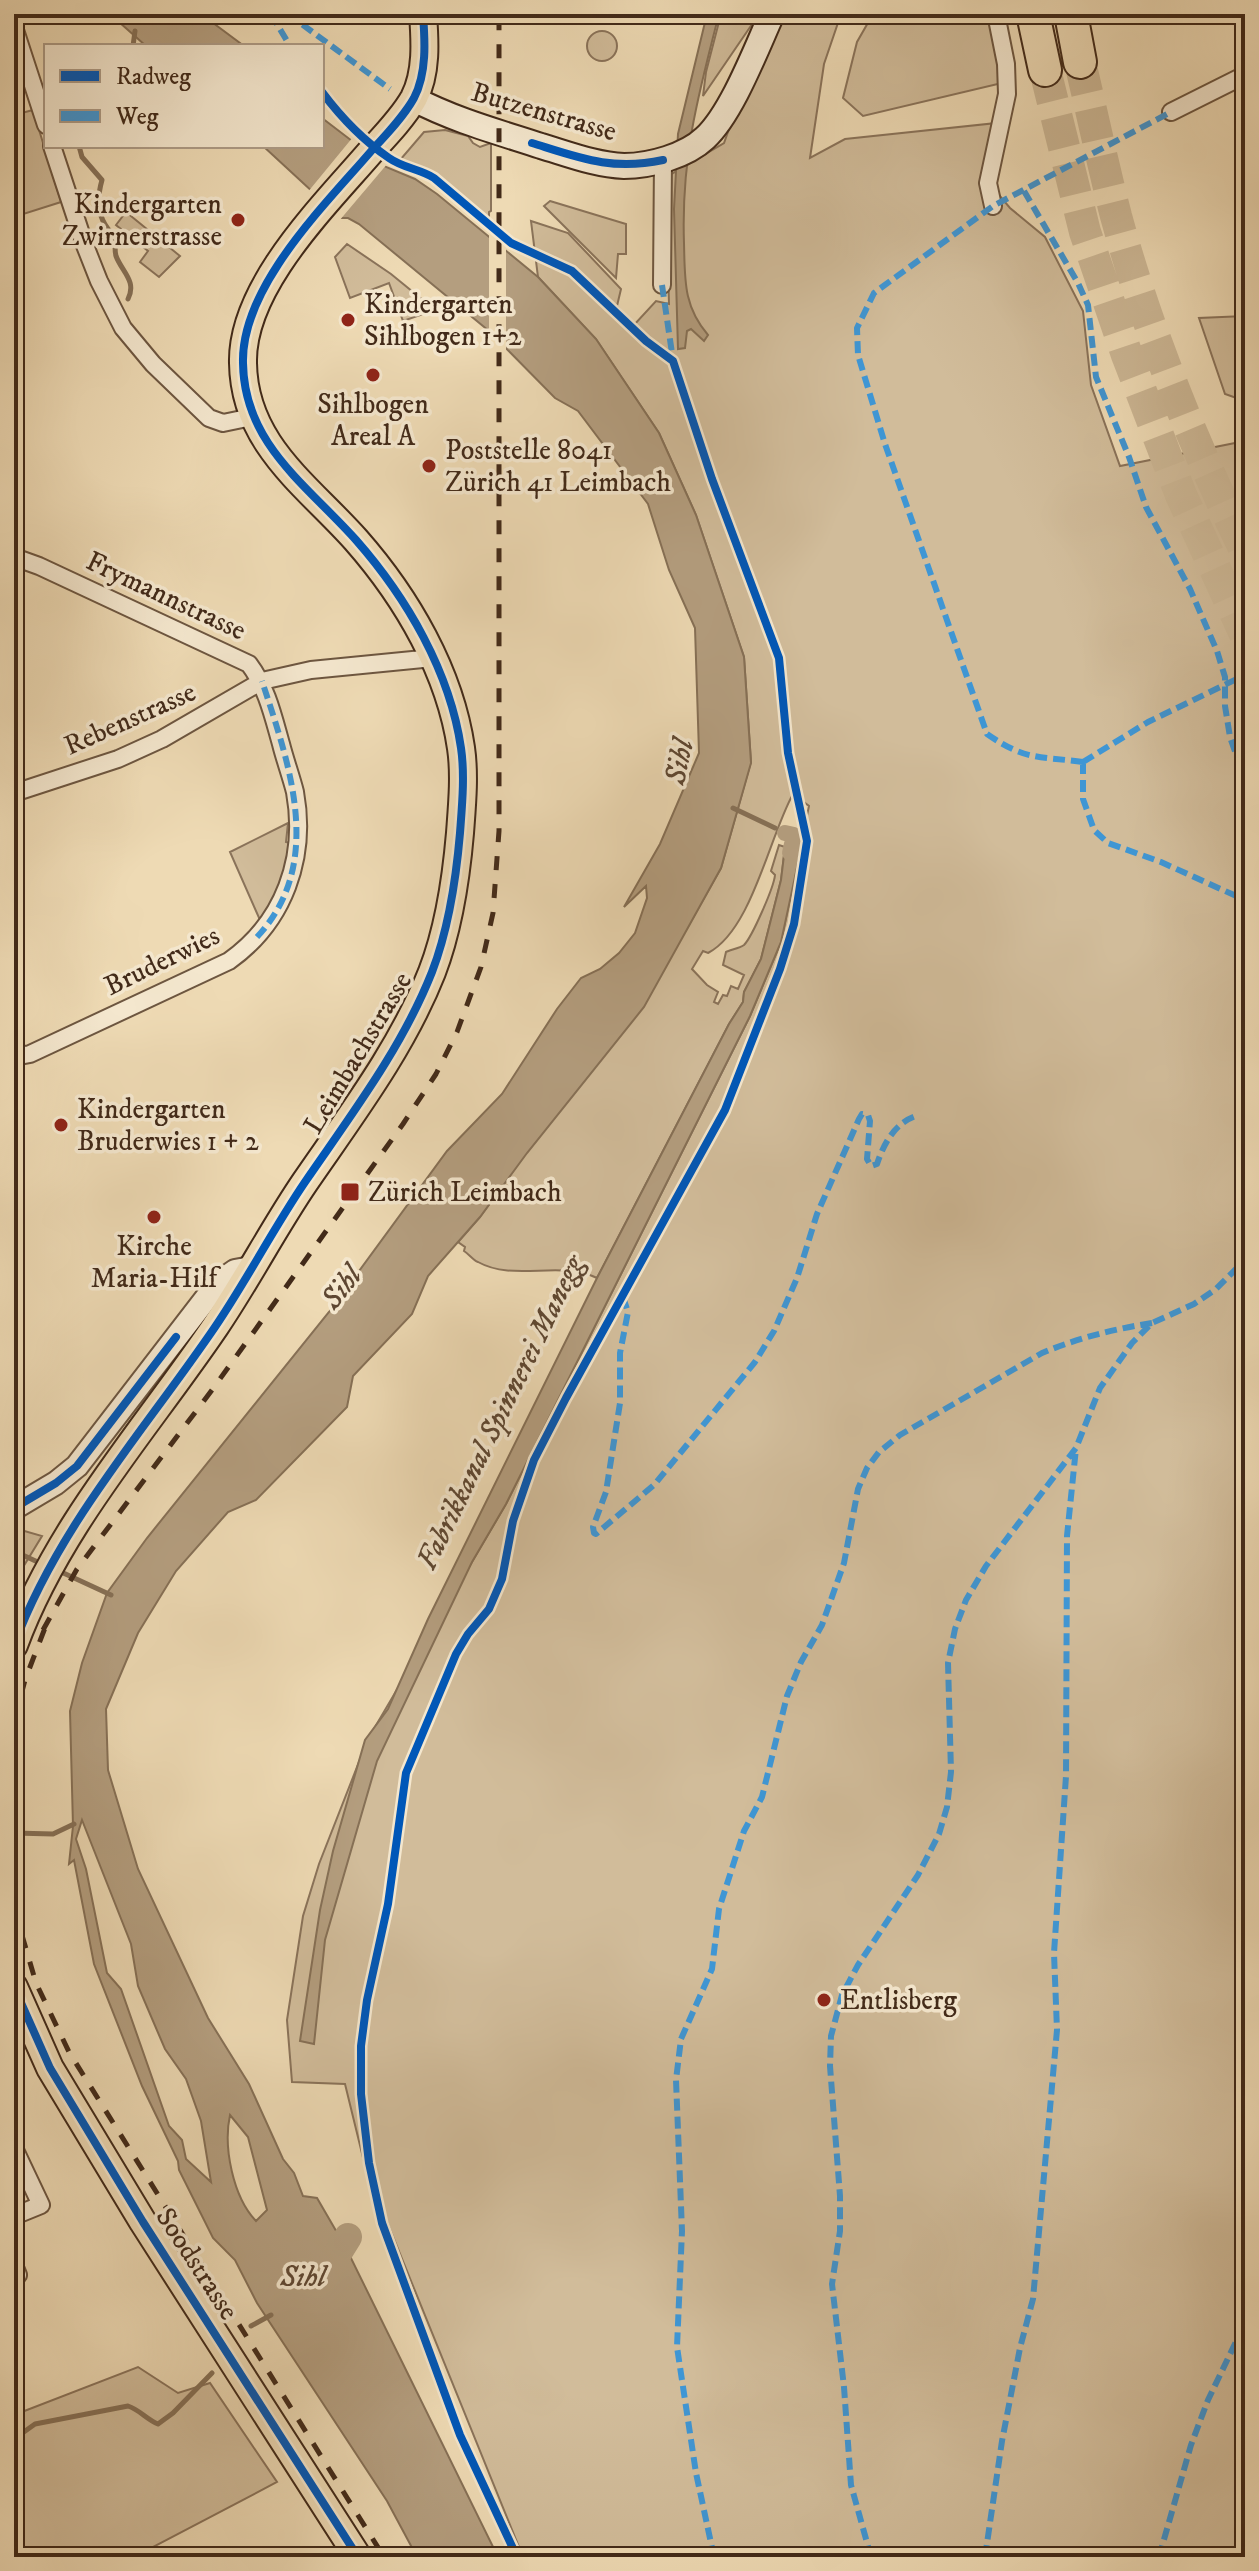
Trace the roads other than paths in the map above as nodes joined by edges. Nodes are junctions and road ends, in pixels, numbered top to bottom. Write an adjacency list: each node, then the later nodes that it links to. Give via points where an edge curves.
1 (423, 14): 10 (main road, via 424,57)
2 (772, 14): 14 (main road, Butzenstrasse, via 706,137)
3 (996, 14): 15 (street, via 1007,94 988,183)
4 (1033, 14): 8 (highway)
5 (1071, 14): 7 (highway)
6 (15, 31): 12 (street)
7 (1080, 62)
8 (1045, 70)
9 (1245, 75): 11 (street)
10 (414, 99): 14 (main road, Butzenstrasse, via 436,111 601,163 626,166); 17 (main road, Leimbachstrasse, via 278,264 245,333 242,360)
11 (1171, 112)
12 (44, 119)
13 (53, 148): 17 (street, via 99,281 133,343 209,418 223,423)
14 (667, 158): 16 (street)
15 (993, 206)
16 (662, 285)
17 (252, 417): 19 (main road, Leimbachstrasse, via 270,450 370,558)
18 (14, 557): 20 (street, Frymannstrasse, via 249,664)
19 (433, 658): 20 (street, Frymannstrasse, via 311,670); 23 (main road, Leimbachstrasse, via 451,698 462,753 458,862 440,944 419,999 383,1066)
20 (262, 681): 21 (street, Rebenstrasse, via 118,759); 22 (street, Bruderwies, via 295,792 298,828 289,881 268,925 229,961)
21 (14, 793)
22 (14, 1057)
23 (251, 1268): 24 (street, via 218,1283 77,1466); 25 (main road, via 51,1563)
24 (14, 1508)
25 (14, 1645)
26 (14, 1987): 31 (main road, Soodstrasse, via 50,2068 135,2209)
27 (14, 2148): 28 (street, via 41,2205)
28 (14, 2216)
29 (14, 2265): 30 (street)
30 (14, 2276)
31 (358, 2557)

